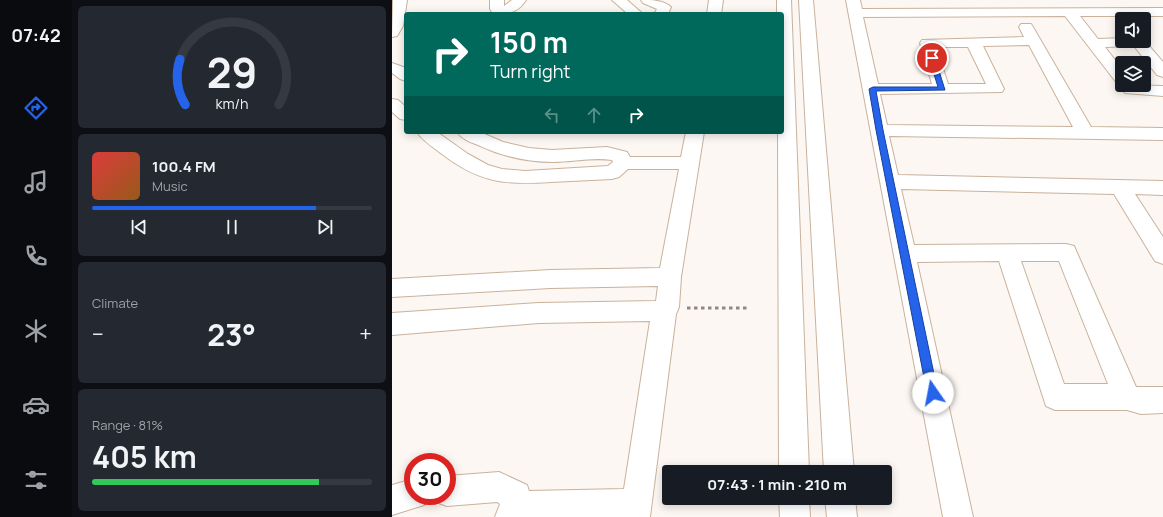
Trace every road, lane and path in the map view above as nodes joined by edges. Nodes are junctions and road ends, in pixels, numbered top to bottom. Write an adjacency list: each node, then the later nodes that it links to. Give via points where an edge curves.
1 (400, 0): 19 (street, via 396,27)
2 (497, 0): 12 (street, via 497,9)
3 (519, 0): 12 (street)
4 (619, 0): 13 (street)
5 (648, 0): 14 (street, via 664,7)
6 (716, 0): 15 (street)
7 (784, 0): 55 (street)
8 (806, 0): 56 (street)
9 (1156, 0): 11 (street)
10 (855, 6): 18 (street); 27 (street)
11 (1163, 7)
12 (508, 12)
13 (634, 12)
14 (662, 12)
15 (714, 12)
16 (1069, 12): 17 (street); 18 (street); 22 (street)
17 (1163, 12)
18 (1018, 13): 20 (street)
19 (392, 33)
20 (1034, 41): 21 (street); 34 (street)
21 (974, 42): 28 (street, via 927,43); 28 (street, via 996,89)
22 (1094, 43): 24 (street); 25 (street, via 1138,42)
23 (392, 68): 26 (street)
24 (1115, 70)
25 (1163, 72)
26 (404, 74)
27 (873, 89): 28 (street); 33 (street)
28 (942, 89)
29 (1151, 91): 30 (street)
30 (1163, 91)
31 (392, 104): 32 (street)
32 (404, 113)
33 (879, 130): 34 (street); 42 (street)
34 (1085, 132): 38 (street)
35 (451, 134): 39 (street)
36 (470, 134): 41 (street, via 487,143 526,154 551,156 610,153 620,156)
37 (695, 134): 40 (street)
38 (1163, 134)
39 (433, 138): 41 (street, via 468,163 502,176 612,172)
40 (690, 162): 41 (street); 48 (street)
41 (623, 163)
42 (890, 182): 43 (street); 46 (street)
43 (1120, 188): 44 (street); 47 (street)
44 (1163, 188)
45 (1007, 253): 46 (street); 53 (street, via 1066,252); 53 (street, via 1055,397)
46 (904, 254): 66 (street)
47 (1163, 255)
48 (670, 276): 49 (street, via 550,279); 51 (street)
49 (392, 288)
50 (749, 308): 51 (path)
51 (665, 309): 52 (street); 62 (street)
52 (392, 324)
53 (1127, 396): 54 (street, via 1141,401)
54 (1163, 400)
55 (794, 465)
56 (839, 465)
57 (456, 490): 63 (street, via 499,487 516,496)
58 (404, 497): 59 (street)
59 (392, 500)
60 (794, 505): 64 (street)
61 (841, 505): 65 (street)
62 (636, 511): 63 (street)
63 (513, 512)
64 (795, 517)
65 (842, 517)
66 (958, 517)

